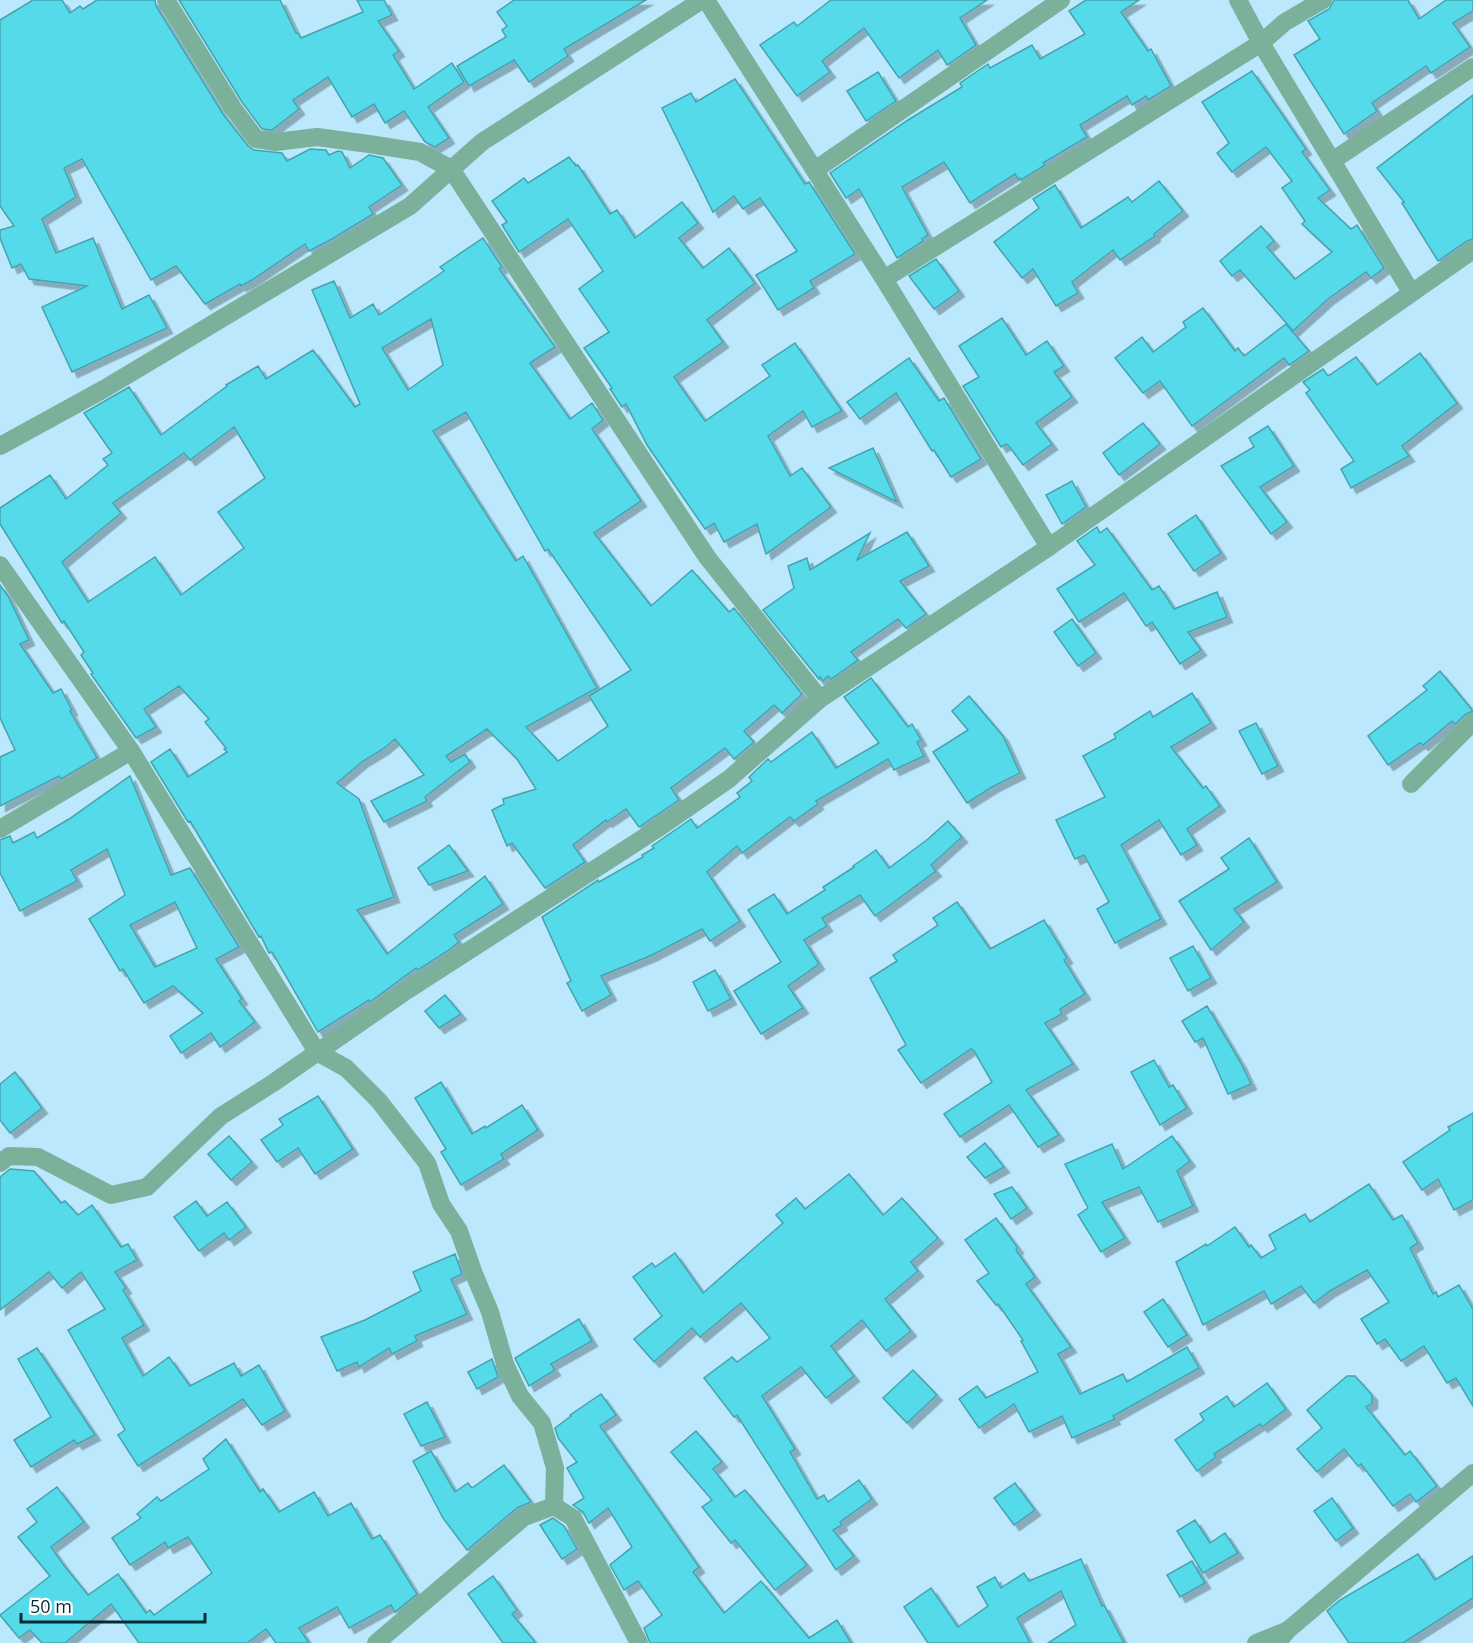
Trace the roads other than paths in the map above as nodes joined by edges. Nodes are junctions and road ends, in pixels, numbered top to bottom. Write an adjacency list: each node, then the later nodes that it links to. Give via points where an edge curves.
1 (166, 0): 9 (street, via 256,139 276,142 317,137 420,152)
2 (704, 0): 9 (street, via 482,142); 10 (street)
3 (1061, 0): 10 (street)
4 (1238, 0): 6 (street)
5 (1323, 0): 6 (street, via 1285,22)
6 (1261, 43): 8 (street); 12 (street)
7 (1473, 67): 8 (street)
8 (1332, 161): 13 (street)
9 (451, 169): 14 (street, via 410,206 104,389); 17 (street, via 707,557)
10 (815, 170): 12 (street)
11 (1473, 250): 13 (street)
12 (884, 279): 15 (street)
13 (1411, 292): 15 (street)
14 (0, 446)
15 (1049, 547): 17 (street)
16 (0, 565): 19 (street)
17 (820, 699): 22 (street, via 729,779)
18 (1473, 722): 20 (street)
19 (131, 751): 21 (street); 22 (street)
20 (1411, 784)
21 (0, 829)
22 (317, 1052): 23 (street, via 221,1116 147,1187 111,1195 38,1157 9,1156); 25 (street, via 346,1068 379,1101 427,1162 441,1204 459,1231 505,1364 520,1396 542,1423 555,1468)
23 (0, 1163)
24 (1473, 1473): 26 (street)
25 (554, 1506): 27 (street, via 524,1517); 28 (street, via 573,1518)
26 (1282, 1636): 29 (street)
27 (376, 1643)
28 (639, 1643)
29 (1256, 1643)

